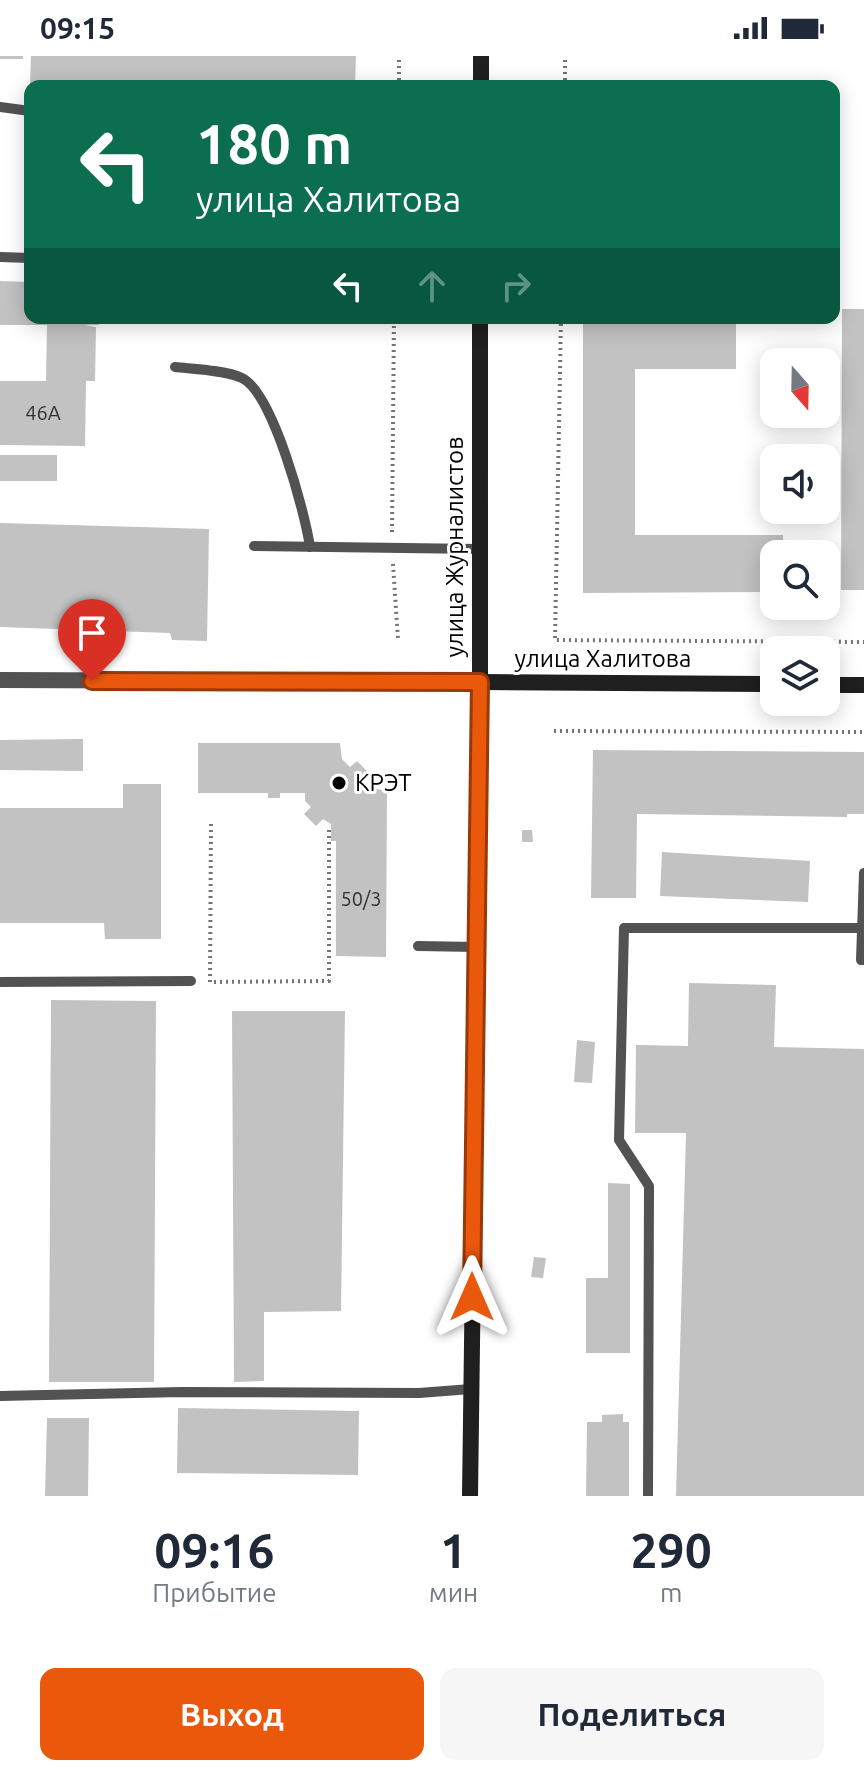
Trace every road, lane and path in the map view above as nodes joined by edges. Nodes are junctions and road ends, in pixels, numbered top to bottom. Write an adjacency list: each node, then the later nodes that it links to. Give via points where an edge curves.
1 (399, 56): 4 (path)
2 (481, 56): 5 (street)
3 (565, 56): 6 (path)
4 (399, 80)
5 (481, 80)
6 (565, 80)
7 (0, 107): 8 (lane)
8 (24, 110)
9 (0, 257): 10 (lane)
10 (24, 258)
11 (394, 324): 17 (path)
12 (480, 324): 18 (street, улица Журналистов)
13 (561, 324): 20 (path, via 555,640)
14 (175, 367): 16 (lane, via 243,378 260,395 296,482)
15 (254, 546): 16 (lane)
16 (310, 547): 17 (lane)
17 (392, 549): 18 (lane); 19 (path)
18 (478, 549): 22 (street, улица Журналистов)
19 (398, 639)
20 (864, 642)
21 (0, 680): 22 (street, улица Халитова)
22 (480, 682): 23 (street, улица Халитова); 33 (street, улица Журналистов)
23 (760, 684)
24 (840, 685): 25 (street)
25 (864, 685)
26 (554, 731): 27 (path)
27 (864, 732)
28 (211, 824): 29 (path, via 210,982 329,981)
29 (329, 830)
30 (864, 873): 31 (lane)
31 (861, 928): 34 (lane); 40 (lane, via 624,928 619,1140 649,1186)
32 (418, 946): 33 (lane)
33 (476, 947): 37 (street, улица Журналистов)
34 (864, 960)
35 (191, 981): 36 (lane)
36 (0, 982)
37 (471, 1389): 38 (lane); 39 (street, улица Журналистов)
38 (0, 1396)
39 (470, 1496)
40 (648, 1496)

